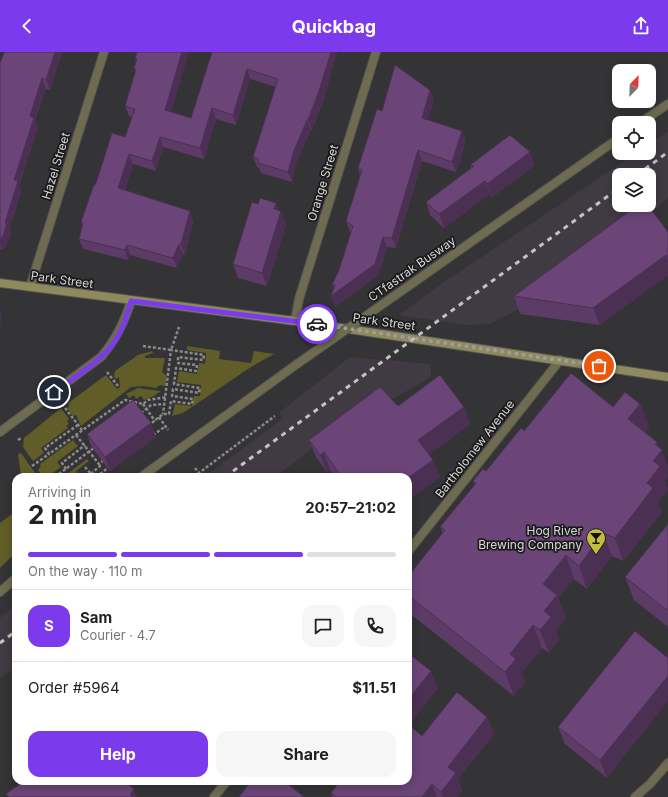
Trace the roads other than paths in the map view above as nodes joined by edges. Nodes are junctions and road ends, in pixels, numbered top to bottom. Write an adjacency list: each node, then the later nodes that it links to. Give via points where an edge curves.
1 (104, 52): 7 (street, Hazel Street)
2 (376, 52): 9 (street, Orange Street, via 299,300)
3 (668, 104): 4 (street)
4 (650, 116)
5 (612, 143): 13 (street, CTfastrak Busway, bridge)
6 (0, 283): 7 (main road, Park Street)
7 (30, 287): 8 (main road, Park Street)
8 (131, 301): 9 (main road, Park Street); 12 (street, via 125,322 115,341 102,356)
9 (295, 321): 10 (main road, Park Street)
10 (560, 360): 11 (main road, Park Street); 14 (street, Bartholomew Avenue)
11 (668, 377)
12 (0, 432)
13 (146, 473)
14 (412, 547)
15 (12, 582): 16 (street)
16 (0, 592)
17 (668, 763): 20 (street)
18 (224, 785): 19 (street)
19 (214, 797)
20 (635, 797)

